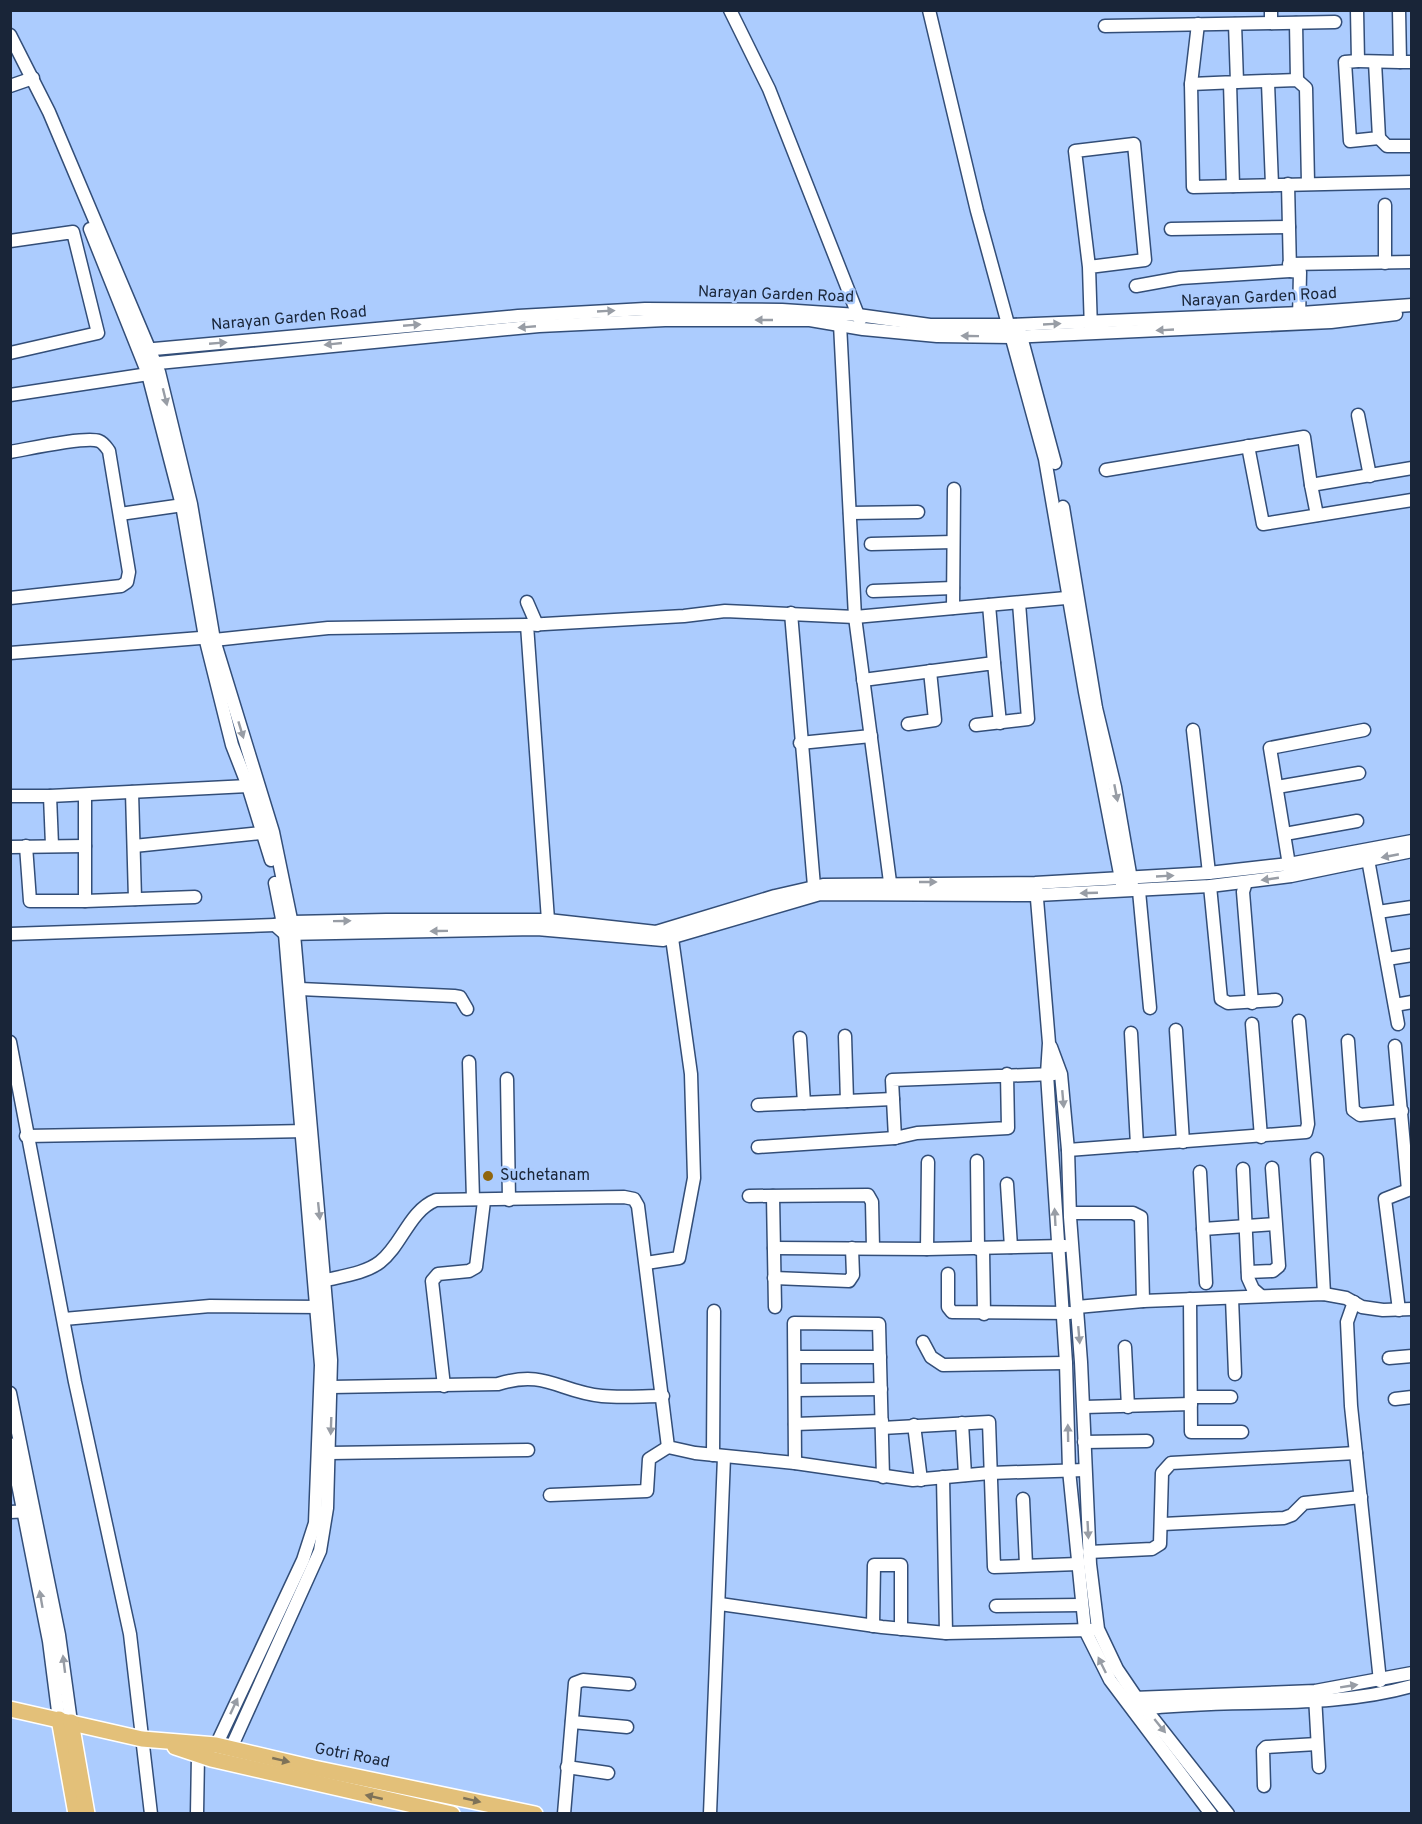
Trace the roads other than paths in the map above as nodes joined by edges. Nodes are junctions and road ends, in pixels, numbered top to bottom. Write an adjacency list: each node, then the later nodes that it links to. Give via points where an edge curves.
1 (730, 10): 42 (street, via 769,89)
2 (929, 10): 47 (street, via 977,211)
3 (1357, 10): 13 (street)
4 (1399, 10): 15 (street)
5 (1271, 17): 7 (street); 9 (street)
6 (1335, 22): 7 (street)
7 (1296, 23): 17 (street)
8 (1198, 24): 9 (street); 10 (street); 20 (street)
9 (1235, 24): 18 (street)
10 (1105, 26)
11 (10, 35): 16 (street)
12 (10, 52): 16 (street)
13 (1358, 61): 14 (street); 22 (street, via 1345,62 1350,141)
14 (1375, 62): 15 (street); 22 (street)
15 (1406, 62)
16 (29, 79): 21 (street); 33 (street); 48 (street)
17 (1297, 80): 19 (street); 25 (street, via 1306,88)
18 (1234, 82): 19 (street); 20 (street); 28 (street)
19 (1268, 83): 27 (street)
20 (1191, 84): 28 (street, via 1193,187)
21 (10, 86)
22 (1378, 138): 23 (street, via 1387,146)
23 (1412, 146)
24 (1412, 182): 25 (street)
25 (1308, 183): 26 (street)
26 (1288, 184): 27 (street); 30 (street)
27 (1272, 185): 28 (street)
28 (1233, 186)
29 (1385, 205): 35 (street)
30 (1289, 227): 31 (street); 37 (street)
31 (1171, 229)
32 (10, 241): 38 (street, via 74,232)
33 (103, 261): 38 (street); 48 (street)
34 (1412, 262): 35 (street)
35 (1385, 263): 37 (street)
36 (1089, 267): 36 (street, via 1075,151 1134,144 1144,261); 45 (street)
37 (1289, 267): 39 (street); 43 (street, via 1300,272)
38 (82, 268): 49 (street, via 98,333)
39 (1136, 286)
40 (1412, 305): 43 (street, Narayan Garden Road)
41 (1412, 312): 43 (street, Narayan Garden Road)
42 (858, 315): 46 (street); 47 (street, Narayan Garden Road, via 930,326); 48 (street, Narayan Garden Road, one-way to 42, via 518,316 645,309 742,308)
43 (1300, 318): 45 (street, Narayan Garden Road)
44 (840, 324): 46 (street, Narayan Garden Road); 50 (street, Narayan Garden Road, one-way to 50, via 810,320 665,320 539,326); 63 (street)
45 (1091, 328): 47 (street, Narayan Garden Road)
46 (863, 329): 47 (street, Narayan Garden Road, one-way to 46, via 937,336)
47 (1015, 331): 70 (street, via 1049,437)
48 (144, 350): 50 (street)
49 (10, 352)
50 (151, 368): 51 (street, Narayan Garden Road); 61 (street)
51 (10, 395)
52 (1358, 415): 57 (street)
53 (1248, 446): 56 (street); 58 (street, via 1304,437); 65 (street, via 1263,524)
54 (10, 452): 64 (street, via 100,441 109,451)
55 (1412, 468): 57 (street)
56 (1106, 470)
57 (1370, 476): 58 (street)
58 (1311, 485): 65 (street)
59 (954, 489): 66 (street)
60 (1412, 500): 65 (street)
61 (187, 505): 64 (street); 79 (street)
62 (918, 512): 63 (street)
63 (850, 513): 77 (street)
64 (120, 514): 71 (street, via 129,572 125,584)
65 (1317, 515)
66 (953, 542): 67 (street); 68 (street)
67 (871, 544)
68 (953, 588): 69 (street); 75 (street)
69 (873, 591)
70 (1074, 597): 73 (street); 114 (street, via 1088,709)
71 (10, 598)
72 (527, 602): 78 (street)
73 (1019, 603): 74 (street); 84 (street, via 1028,719)
74 (989, 605): 75 (street); 81 (street)
75 (953, 608): 77 (street)
76 (791, 613): 77 (street); 78 (street, via 725,611); 90 (street)
77 (855, 617): 83 (street)
78 (532, 625): 79 (street, via 328,628); 121 (street)
79 (210, 638): 80 (street); 92 (street, via 232,745); 99 (street, one-way to 99)
80 (10, 653)
81 (994, 663): 82 (street); 84 (street)
82 (930, 671): 83 (street); 85 (street, via 935,720)
83 (863, 680): 89 (street)
84 (1000, 723): 86 (street)
85 (908, 724)
86 (976, 725)
87 (1193, 730): 110 (street)
88 (1364, 730): 93 (street, via 1270,748)
89 (871, 736): 90 (street); 111 (street)
90 (800, 743): 113 (street)
91 (1359, 773): 93 (street)
92 (248, 786): 94 (street); 99 (street)
93 (1277, 788): 100 (street)
94 (132, 792): 95 (street); 105 (street)
95 (85, 795): 97 (street); 104 (street)
96 (10, 796): 97 (street)
97 (50, 796): 102 (street)
98 (1357, 821): 100 (street)
99 (269, 832): 105 (street); 122 (street)
100 (1285, 834): 109 (street)
101 (1412, 841): 108 (street)
102 (52, 845): 103 (street); 104 (street)
103 (26, 846): 106 (street); 118 (street, via 30,901)
104 (85, 846): 118 (street)
105 (134, 846): 117 (street)
106 (10, 847)
107 (1412, 852): 108 (street, one-way to 108)
108 (1368, 855): 109 (street); 120 (street)
109 (1290, 870): 110 (street); 112 (street, one-way to 112)
110 (1210, 880): 112 (street); 114 (street); 130 (street, via 1219,996 1228,1003)
111 (890, 882): 113 (street); 115 (street, one-way to 115)
112 (1246, 882): 130 (street, via 1243,892)
113 (814, 886): 124 (street)
114 (1129, 886): 115 (street); 132 (street)
115 (1036, 889): 124 (street, via 820,894); 143 (street)
116 (195, 897): 117 (street)
117 (135, 899): 118 (street)
118 (86, 901)
119 (1412, 907): 120 (street)
120 (1378, 912): 126 (street)
121 (548, 920): 122 (street, one-way to 121); 124 (street)
122 (286, 927): 123 (street); 124 (street, one-way to 122, via 655,940 537,929); 127 (street); 155 (street)
123 (10, 934)
124 (671, 934): 186 (street, via 691,1074 694,1178 679,1258)
125 (1412, 955): 126 (street)
126 (1387, 959): 131 (street)
127 (300, 989): 133 (street, via 454,996 460,997); 155 (street)
128 (1276, 1000): 130 (street)
129 (1412, 1002): 131 (street)
130 (1252, 1003)
131 (1395, 1005): 136 (street)
132 (1150, 1008)
133 (467, 1009)
134 (1299, 1021): 157 (street, via 1308,1129 1301,1134)
135 (1252, 1024): 157 (street)
136 (1398, 1024)
137 (1176, 1030): 159 (street)
138 (1131, 1033): 160 (street)
139 (845, 1036): 151 (street)
140 (800, 1038): 152 (street)
141 (1348, 1041): 154 (street, via 1353,1110 1360,1116)
142 (10, 1042): 156 (street)
143 (1049, 1043): 147 (street); 148 (street)
144 (1395, 1046): 154 (street)
145 (469, 1062): 172 (street)
146 (1007, 1074): 147 (street); 150 (street, via 892,1080); 158 (street, via 1008,1128)
147 (1047, 1074): 148 (street); 178 (street, one-way to 147)
148 (1061, 1074): 162 (street, one-way to 162)
149 (507, 1079): 173 (street)
150 (893, 1099): 151 (street); 158 (street)
151 (847, 1101): 152 (street)
152 (804, 1103): 153 (street)
153 (758, 1105)
154 (1402, 1111): 200 (street, via 1408,1190 1385,1199)
155 (306, 1132): 156 (street); 190 (street, one-way to 190); 199 (street)
156 (26, 1136): 205 (street)
157 (1261, 1137): 159 (street)
158 (896, 1138): 161 (street)
159 (1184, 1142): 160 (street)
160 (1137, 1145): 162 (street)
161 (758, 1148)
162 (1068, 1150): 174 (street)
163 (1317, 1159): 192 (street)
164 (977, 1161): 185 (street)
165 (928, 1162): 184 (street)
166 (1272, 1168): 175 (street)
167 (1243, 1169): 176 (street)
168 (1200, 1172): 177 (street)
169 (1007, 1184): 180 (street)
170 (749, 1196): 171 (street)
171 (773, 1196): 181 (street); 183 (street, via 868,1195 872,1202)
172 (478, 1200): 173 (street); 190 (street, via 442,1199 429,1203 381,1262); 214 (street, via 476,1267 438,1274 432,1281)
173 (509, 1200): 186 (street, via 634,1199)
174 (1070, 1213): 179 (street); 196 (street, via 1132,1213 1141,1217)
175 (1275, 1224): 176 (street); 187 (street, via 1279,1266 1273,1271)
176 (1246, 1226): 177 (street); 187 (street)
177 (1203, 1229): 191 (street)
178 (1057, 1246): 179 (street); 180 (street); 204 (street)
179 (1072, 1246): 201 (street)
180 (1011, 1247): 185 (street)
181 (774, 1248): 182 (street); 189 (street)
182 (852, 1248): 183 (street); 189 (street, via 853,1275 849,1281)
183 (873, 1248): 184 (street)
184 (927, 1249): 185 (street)
185 (980, 1249): 203 (street)
186 (646, 1263): 219 (street)
187 (1248, 1272): 193 (street, via 1249,1284)
188 (948, 1274): 203 (street, via 949,1310)
189 (774, 1278): 198 (street)
190 (326, 1280): 199 (street)
191 (1206, 1283)
192 (1324, 1294): 193 (street); 197 (street)
193 (1261, 1296): 194 (street)
194 (1233, 1298): 195 (street); 213 (street)
195 (1190, 1299): 196 (street); 223 (street)
196 (1143, 1301): 201 (street)
197 (1353, 1302): 200 (street, via 1383,1310); 237 (street, via 1347,1322)
198 (775, 1306)
199 (322, 1307): 205 (street, via 210,1306); 215 (street); 277 (street, one-way to 199, via 312,1537 318,1490)
200 (1405, 1309)
201 (1077, 1310): 204 (street); 224 (street, one-way to 224)
202 (714, 1311): 238 (street)
203 (984, 1314): 204 (street)
204 (1062, 1314): 212 (street)
205 (64, 1319): 275 (street, via 130,1634)
206 (923, 1342): 212 (street, via 931,1357 943,1365)
207 (1125, 1347): 225 (street)
208 (1412, 1356): 211 (street)
209 (795, 1357): 210 (street); 210 (street, via 794,1323 879,1324); 217 (street)
210 (880, 1357): 216 (street)
211 (1389, 1358)
212 (1066, 1363): 240 (street, one-way to 212)
213 (1235, 1374)
214 (444, 1386): 215 (street); 219 (street, via 498,1384 520,1377 602,1396)
215 (332, 1387): 236 (street, one-way to 236)
216 (881, 1389): 217 (street); 228 (street)
217 (795, 1390): 227 (street)
218 (10, 1393): 250 (street)
219 (663, 1396): 234 (street)
220 (1231, 1397): 223 (street)
221 (1412, 1397): 222 (street)
222 (1395, 1399)
223 (1191, 1400): 225 (street); 230 (street, via 1191,1432)
224 (1084, 1407): 225 (street); 232 (street)
225 (1128, 1407)
226 (962, 1423): 229 (street); 242 (street, via 989,1422); 243 (street)
227 (795, 1424): 228 (street); 239 (street)
228 (882, 1425): 229 (street); 244 (street)
229 (914, 1425): 246 (street)
230 (1242, 1432)
231 (1147, 1441): 232 (street)
232 (1084, 1442): 241 (street)
233 (10, 1444): 250 (street)
234 (669, 1446): 238 (street); 247 (street, via 649,1459 647,1491)
235 (528, 1450): 236 (street)
236 (330, 1453): 277 (street, via 320,1551)
237 (1356, 1453): 248 (street); 252 (street, via 1171,1463 1162,1473)
238 (719, 1456): 239 (street); 256 (street)
239 (795, 1462): 244 (street)
240 (1069, 1470): 241 (street); 242 (street); 254 (street)
241 (1085, 1470): 253 (street, one-way to 253)
242 (990, 1473): 243 (street); 255 (street, via 994,1568)
243 (965, 1475): 245 (street)
244 (884, 1477): 246 (street)
245 (943, 1477): 246 (street); 262 (street)
246 (921, 1480)
247 (550, 1495)
248 (1361, 1497): 252 (street, via 1304,1503 1284,1518); 264 (street)
249 (1023, 1499): 255 (street)
250 (31, 1511): 251 (street); 272 (street, one-way to 250, via 49,1641)
251 (10, 1512)
252 (1163, 1524): 253 (street, via 1158,1548)
253 (1089, 1552): 261 (street)
254 (1077, 1564): 255 (street); 257 (street)
255 (1026, 1565)
256 (720, 1604): 259 (street); 290 (street)
257 (1081, 1605): 258 (street); 261 (street)
258 (996, 1606)
259 (873, 1626): 260 (street); 260 (street, via 874,1565 902,1565)
260 (901, 1629): 262 (street)
261 (1092, 1630): 262 (street); 268 (street, via 1104,1670)
262 (946, 1633)
263 (1412, 1673): 264 (street)
264 (1380, 1681): 267 (street, one-way to 264)
265 (628, 1684): 273 (street, via 578,1680)
266 (1412, 1686): 267 (street)
267 (1315, 1696): 268 (street); 269 (street); 276 (street)
268 (1130, 1698): 269 (street); 271 (street)
269 (1146, 1708): 271 (street); 292 (street, one-way to 292)
270 (10, 1709): 272 (main road, Gotri Road)
271 (1131, 1710): 291 (street)
272 (65, 1721): 275 (main road, Gotri Road); 283 (main road); 284 (main road)
273 (572, 1722): 274 (street); 278 (street)
274 (627, 1727)
275 (142, 1739): 277 (main road, Gotri Road); 285 (street)
276 (1317, 1744): 279 (street); 281 (street, via 1266,1747)
277 (216, 1754): 282 (main road, Gotri Road, one-way to 277); 286 (street); 288 (main road, Gotri Road, one-way to 288)
278 (567, 1767): 280 (street); 289 (street)
279 (1319, 1767)
280 (608, 1773)
281 (1264, 1786)
282 (397, 1808): 287 (main road, Gotri Road)
283 (76, 1814)
284 (87, 1814)
285 (151, 1814)
286 (197, 1814)
287 (452, 1814)
288 (535, 1814)
289 (564, 1814)
290 (710, 1814)
291 (1211, 1814)
292 (1228, 1814)

